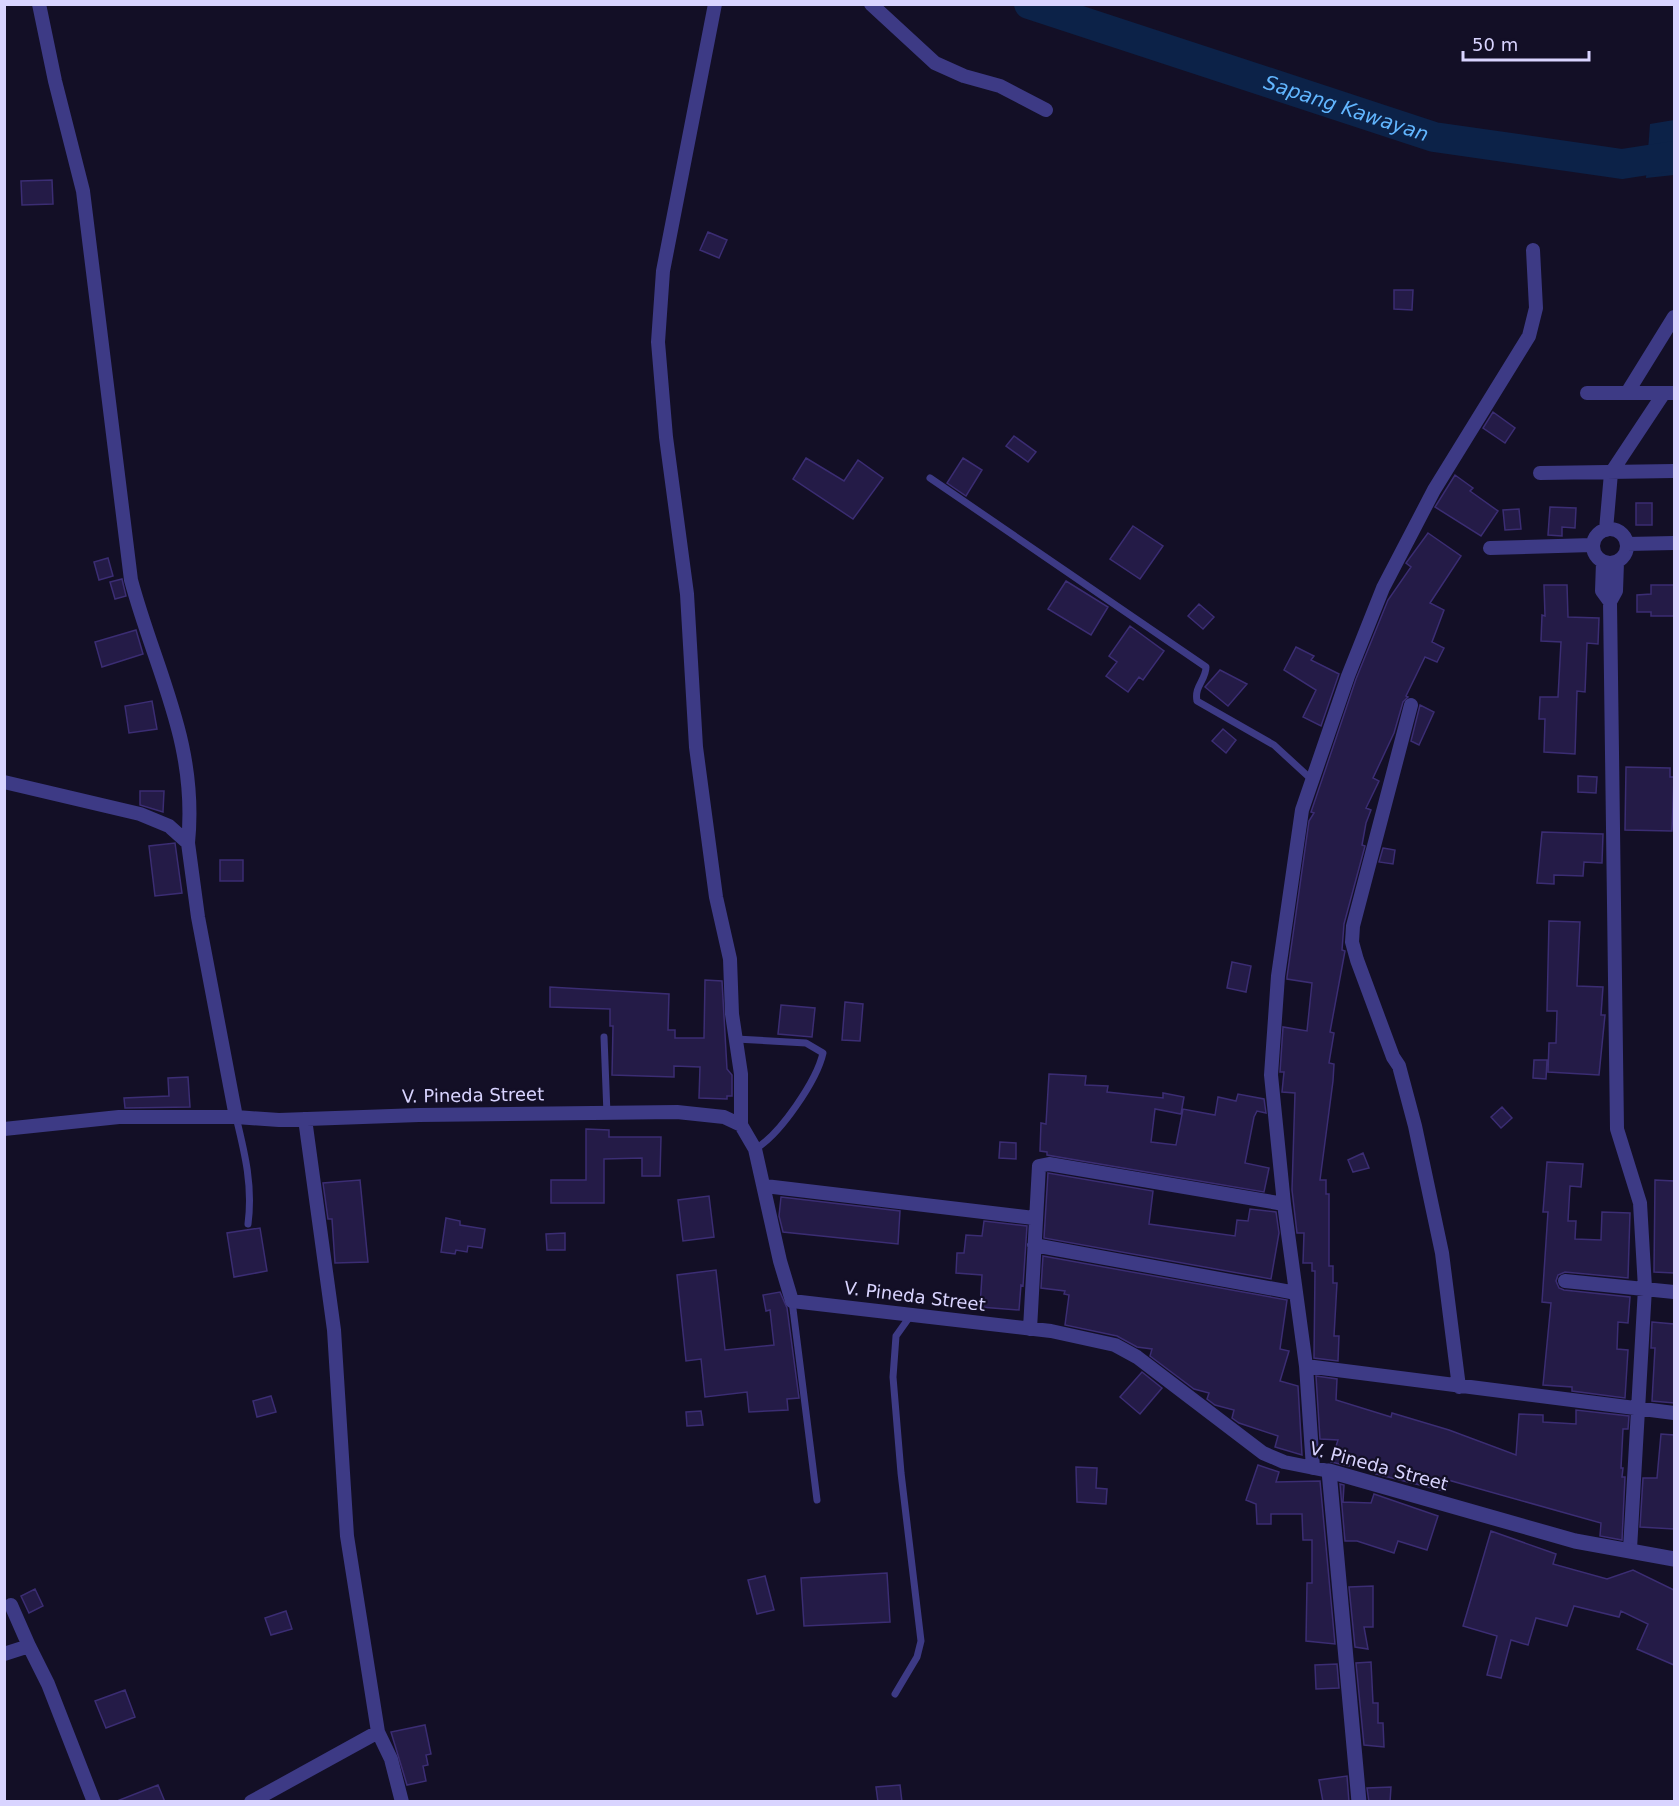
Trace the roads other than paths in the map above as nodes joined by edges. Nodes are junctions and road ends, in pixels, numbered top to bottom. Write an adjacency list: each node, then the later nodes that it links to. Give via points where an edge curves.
1 (39, 4): 23 (street, via 85,201 131,580 169,690 184,748 189,795)
2 (715, 4): 25 (street, via 663,271 658,342 687,594 696,747 716,897 730,959)
3 (871, 4): 4 (street, via 935,63 1000,86)
4 (1046, 110)
5 (1533, 250): 21 (street, via 1536,308 1529,336 1434,490 1392,571 1366,629)
6 (1674, 317): 8 (street)
7 (1587, 393): 8 (street)
8 (1627, 393): 9 (street)
9 (1669, 393): 11 (street)
10 (1674, 471): 11 (street)
11 (1611, 473): 12 (street); 14 (street)
12 (1540, 474)
13 (930, 478): 21 (lane, via 1206,666 1195,693 1197,701 1274,745)
14 (1606, 530): 16 (street, via 1620,532); 17 (street, via 1594,538)
15 (1674, 543): 16 (street)
16 (1627, 544): 19 (street, via 1623,558)
17 (1592, 545): 18 (street); 19 (street, via 1597,558)
18 (1490, 548)
19 (1610, 562): 38 (street, via 1602,591 1610,602 1617,1129 1640,1203)
20 (1411, 705): 45 (street, via 1352,942 1399,1066 1413,1117 1442,1253)
21 (1311, 779): 33 (street, via 1286,907 1271,1048)
22 (4, 782): 23 (street, via 140,814 169,826)
23 (188, 843): 27 (street)
24 (604, 1037): 26 (lane)
25 (736, 1039): 29 (street); 31 (lane, via 806,1043 823,1053 820,1068 785,1120)
26 (608, 1114): 28 (street, V. Pineda Street); 29 (street, V. Pineda Street, via 704,1113)
27 (236, 1117): 28 (street, V. Pineda Street); 30 (street, V. Pineda Street, via 88,1119); 35 (lane, via 249,1171)
28 (306, 1119): 57 (street, via 334,1330 347,1536)
29 (741, 1125): 31 (street)
30 (4, 1129)
31 (755, 1149): 32 (street)
32 (765, 1186): 34 (street); 41 (street)
33 (1284, 1204): 34 (street, via 1049,1164 1039,1166); 40 (street)
34 (1034, 1218): 36 (street)
35 (248, 1224)
36 (1034, 1245): 40 (street); 43 (street)
37 (1565, 1281): 38 (street)
38 (1645, 1288): 39 (street); 46 (street)
39 (1674, 1292)
40 (1296, 1293): 44 (street)
41 (792, 1301): 42 (street, V. Pineda Street); 50 (lane)
42 (911, 1315): 43 (street, V. Pineda Street); 56 (lane, via 896,1336 894,1377 921,1641 917,1657)
43 (1030, 1329): 48 (street, V. Pineda Street, via 1115,1345 1137,1357 1263,1453)
44 (1306, 1366): 45 (street); 48 (street)
45 (1459, 1387): 46 (street)
46 (1640, 1410): 47 (street); 51 (street)
47 (1674, 1413)
48 (1313, 1468): 49 (street, V. Pineda Street)
49 (1329, 1471): 51 (street, V. Pineda Street, via 1575,1541); 61 (street)
50 (818, 1500)
51 (1630, 1549): 52 (street, V. Pineda Street)
52 (1674, 1558)
53 (10, 1605): 54 (street)
54 (29, 1646): 55 (street); 58 (street)
55 (4, 1654)
56 (895, 1694)
57 (378, 1732): 59 (street); 60 (street, via 391,1758)
58 (94, 1802)
59 (251, 1802)
60 (402, 1802)
61 (1359, 1802)

